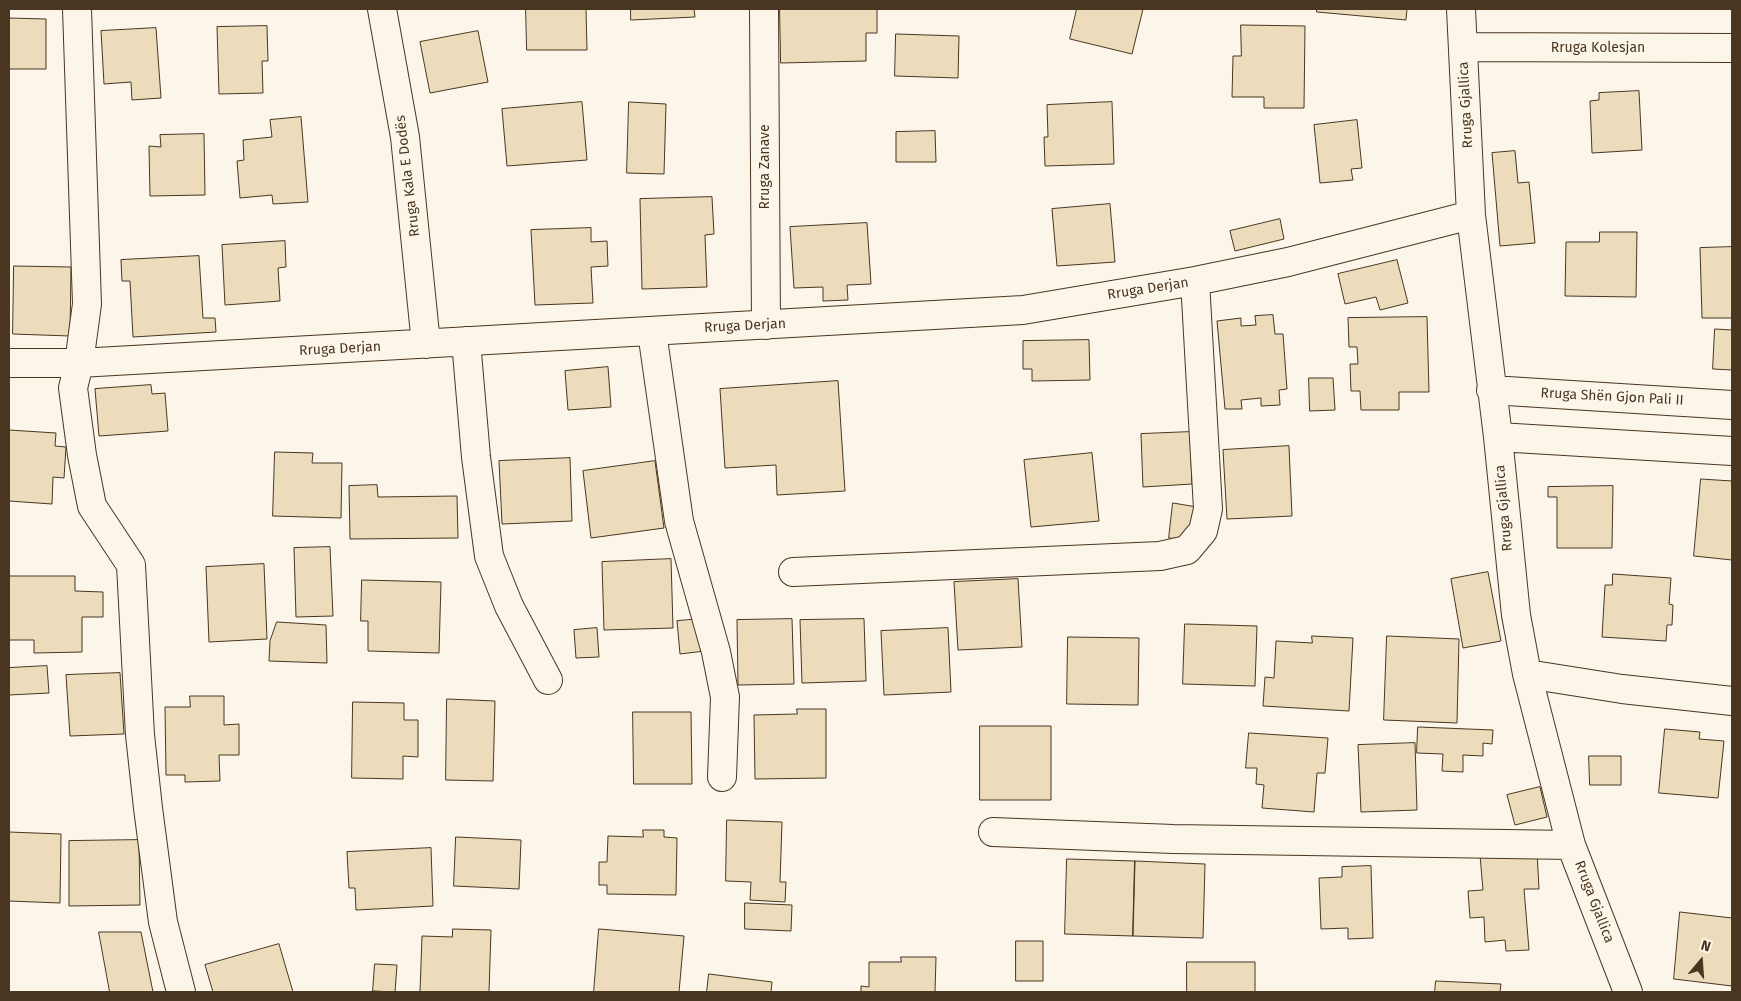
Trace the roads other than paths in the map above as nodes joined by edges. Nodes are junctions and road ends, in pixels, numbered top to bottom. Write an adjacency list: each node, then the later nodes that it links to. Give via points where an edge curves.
1 (77, 9): 14 (street, via 86,304)
2 (382, 9): 12 (street, Rruga Kala E Dodës, via 405,138)
3 (764, 9): 9 (street, Rruga Zanave)
4 (1461, 9): 5 (street, Rruga Gjallica)
5 (1463, 47): 6 (street, Rruga Kolesjan); 7 (street, Rruga Gjallica)
6 (1732, 48)
7 (1471, 215): 8 (street, Rruga Derjan, via 1288,262); 15 (street, Rruga Gjallica)
8 (1195, 281): 9 (street, Rruga Derjan, via 1023,310); 19 (street, via 1208,509 1203,531 1187,550 1160,556)
9 (766, 325): 10 (street, Rruga Derjan)
10 (652, 332): 11 (street, Rruga Derjan); 23 (street, via 679,520 716,652 725,697)
11 (466, 341): 12 (street, Rruga Derjan); 21 (street, via 476,457 490,556 509,606)
12 (426, 344): 14 (street, Rruga Derjan)
13 (9, 363): 14 (street, Rruga Derjan)
14 (79, 363): 26 (street, via 73,388 92,506 131,565 140,735 148,808 163,922)
15 (1491, 390): 16 (street, Rruga Shën Gjon Pali II); 17 (street, Rruga Gjallica)
16 (1732, 405)
17 (1498, 437): 18 (street); 20 (street, Rruga Gjallica, via 1510,567)
18 (1732, 451)
19 (793, 572)
20 (1527, 674): 22 (street); 25 (street, Rruga Gjallica)
21 (548, 680)
22 (1732, 701)
23 (722, 777)
24 (993, 832): 25 (street, via 1173,839)
25 (1571, 845): 27 (street, Rruga Gjallica)
26 (181, 992)
27 (1628, 992)

